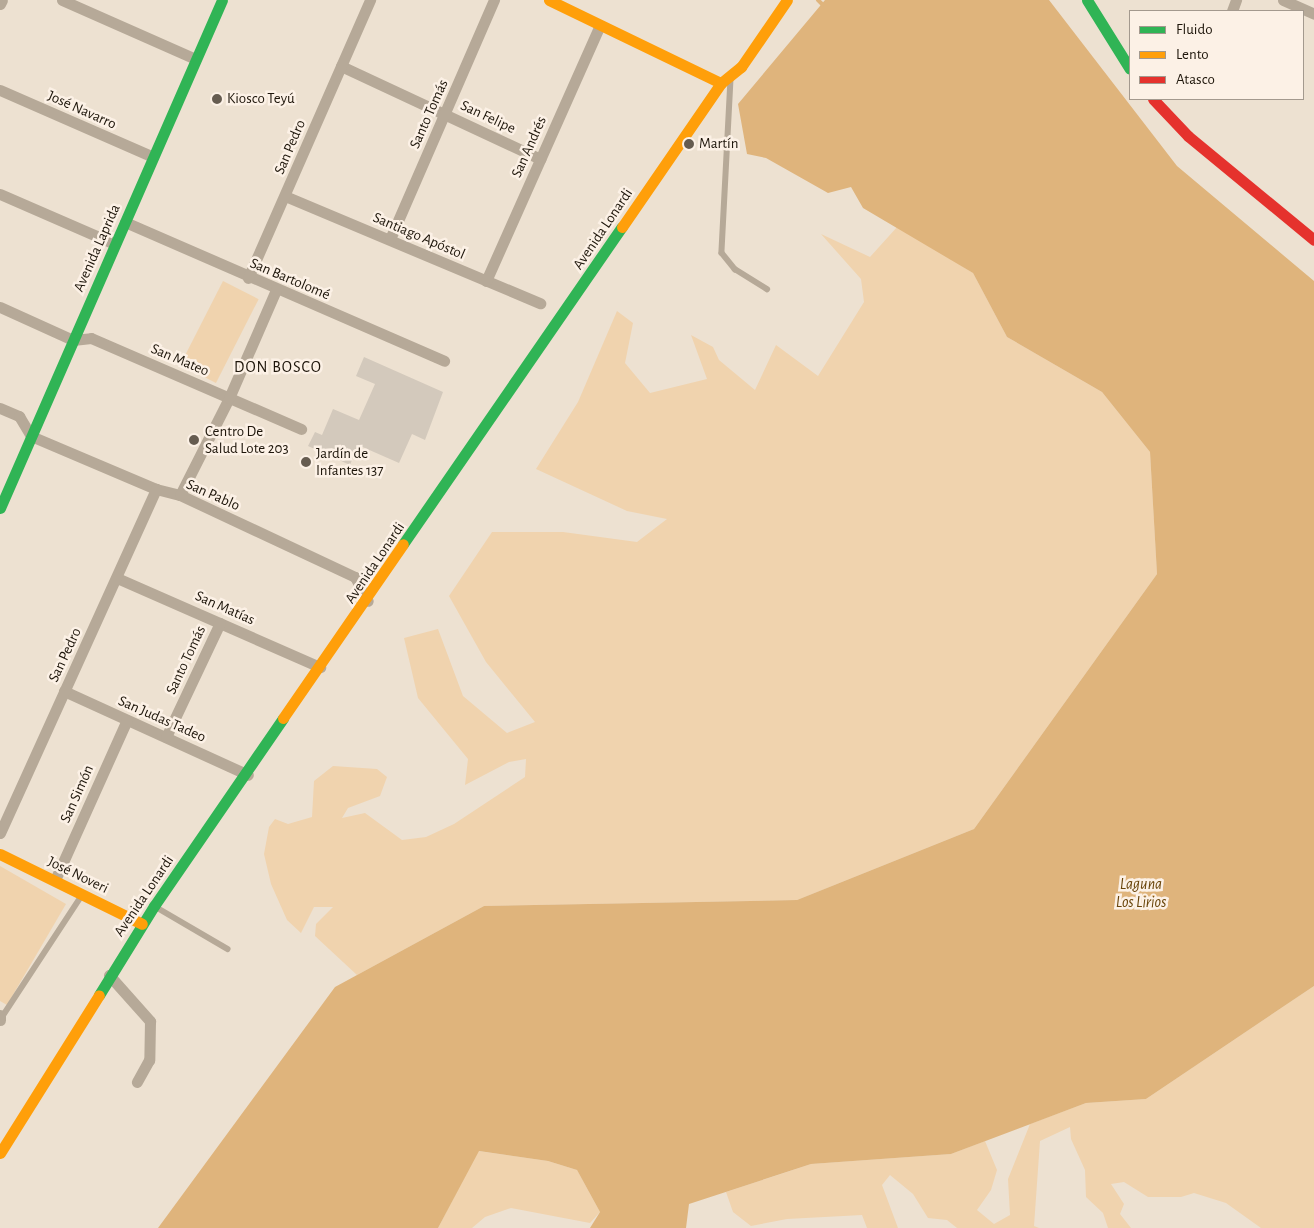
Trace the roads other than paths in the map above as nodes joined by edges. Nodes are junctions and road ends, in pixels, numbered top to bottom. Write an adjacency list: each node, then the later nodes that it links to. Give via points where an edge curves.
1 (2, 0): 10 (street)
2 (62, 0): 13 (street)
3 (222, 0): 13 (street, Avenida Laprida)
4 (370, 0): 14 (street, San Pedro)
5 (494, 0): 19 (street, Santo Tomás)
6 (549, 0): 12 (street)
7 (787, 0): 16 (street, Avenida Lonardi)
8 (1087, 0): 15 (street)
9 (1284, 0): 11 (street)
10 (0, 4)
11 (1314, 14)
12 (600, 25): 16 (street); 21 (street, San Andrés)
13 (196, 59): 20 (street, Avenida Laprida)
14 (341, 66): 19 (street, San Felipe); 23 (street, San Pedro)
15 (1129, 67)
16 (726, 81): 30 (lane, via 722,253 735,269); 44 (street, Avenida Lonardi)
17 (0, 90): 20 (street, José Navarro)
18 (1154, 100): 26 (street, via 1188,136)
19 (445, 114): 21 (street, San Felipe); 25 (street, Santo Tomás)
20 (153, 157): 24 (street, Avenida Laprida)
21 (540, 159): 29 (street, San Andrés)
22 (0, 194): 27 (street)
23 (285, 196): 25 (street, Santiago Apóstol); 28 (street, San Pedro)
24 (125, 222): 27 (street, Avenida Laprida); 28 (street, San Bartolomé)
25 (390, 240): 29 (street, Santiago Apóstol)
26 (1314, 240)
27 (115, 244): 34 (street, Avenida Laprida)
28 (248, 278): 31 (street, San Bartolomé)
29 (486, 281): 32 (street, Santiago Apóstol)
30 (767, 289)
31 (276, 290): 35 (street, San Bartolomé); 36 (street)
32 (540, 303)
33 (0, 307): 34 (street)
34 (73, 340): 36 (street, San Mateo, via 91,338); 39 (street, Avenida Laprida)
35 (444, 361)
36 (229, 398): 38 (street, San Mateo); 41 (street)
37 (0, 408): 39 (street, via 19,416)
38 (301, 429)
39 (31, 436): 40 (street, San Pablo); 42 (street, Avenida Laprida)
40 (156, 489): 41 (street, San Pablo); 43 (street, San Pedro)
41 (180, 495): 44 (street, San Pablo, via 355,577)
42 (1, 504)
43 (117, 578): 45 (street, San Matías); 47 (street, San Pedro)
44 (368, 601): 46 (street, Avenida Lonardi)
45 (220, 622): 46 (street, San Matías); 49 (street, Santo Tomás)
46 (320, 667): 50 (street, Avenida Lonardi)
47 (64, 691): 48 (street, San Judas Tadeo); 51 (street, San Pedro)
48 (127, 720): 49 (street, San Judas Tadeo); 53 (street, San Simón)
49 (166, 737): 50 (street, San Judas Tadeo)
50 (248, 774): 55 (street, Avenida Lonardi)
51 (0, 833)
52 (0, 854): 53 (street, José Noveri)
53 (55, 880): 54 (street, José Noveri)
54 (84, 893): 56 (street, José Noveri); 59 (lane, via 62,921)
55 (154, 906): 56 (street, Avenida Lonardi); 57 (lane)
56 (142, 924): 58 (street, Avenida Lonardi)
57 (228, 949)
58 (110, 974): 60 (street, via 150,1021 148,1060); 61 (street, Avenida Lonardi)
59 (1, 1017)
60 (137, 1082)
61 (0, 1154)

